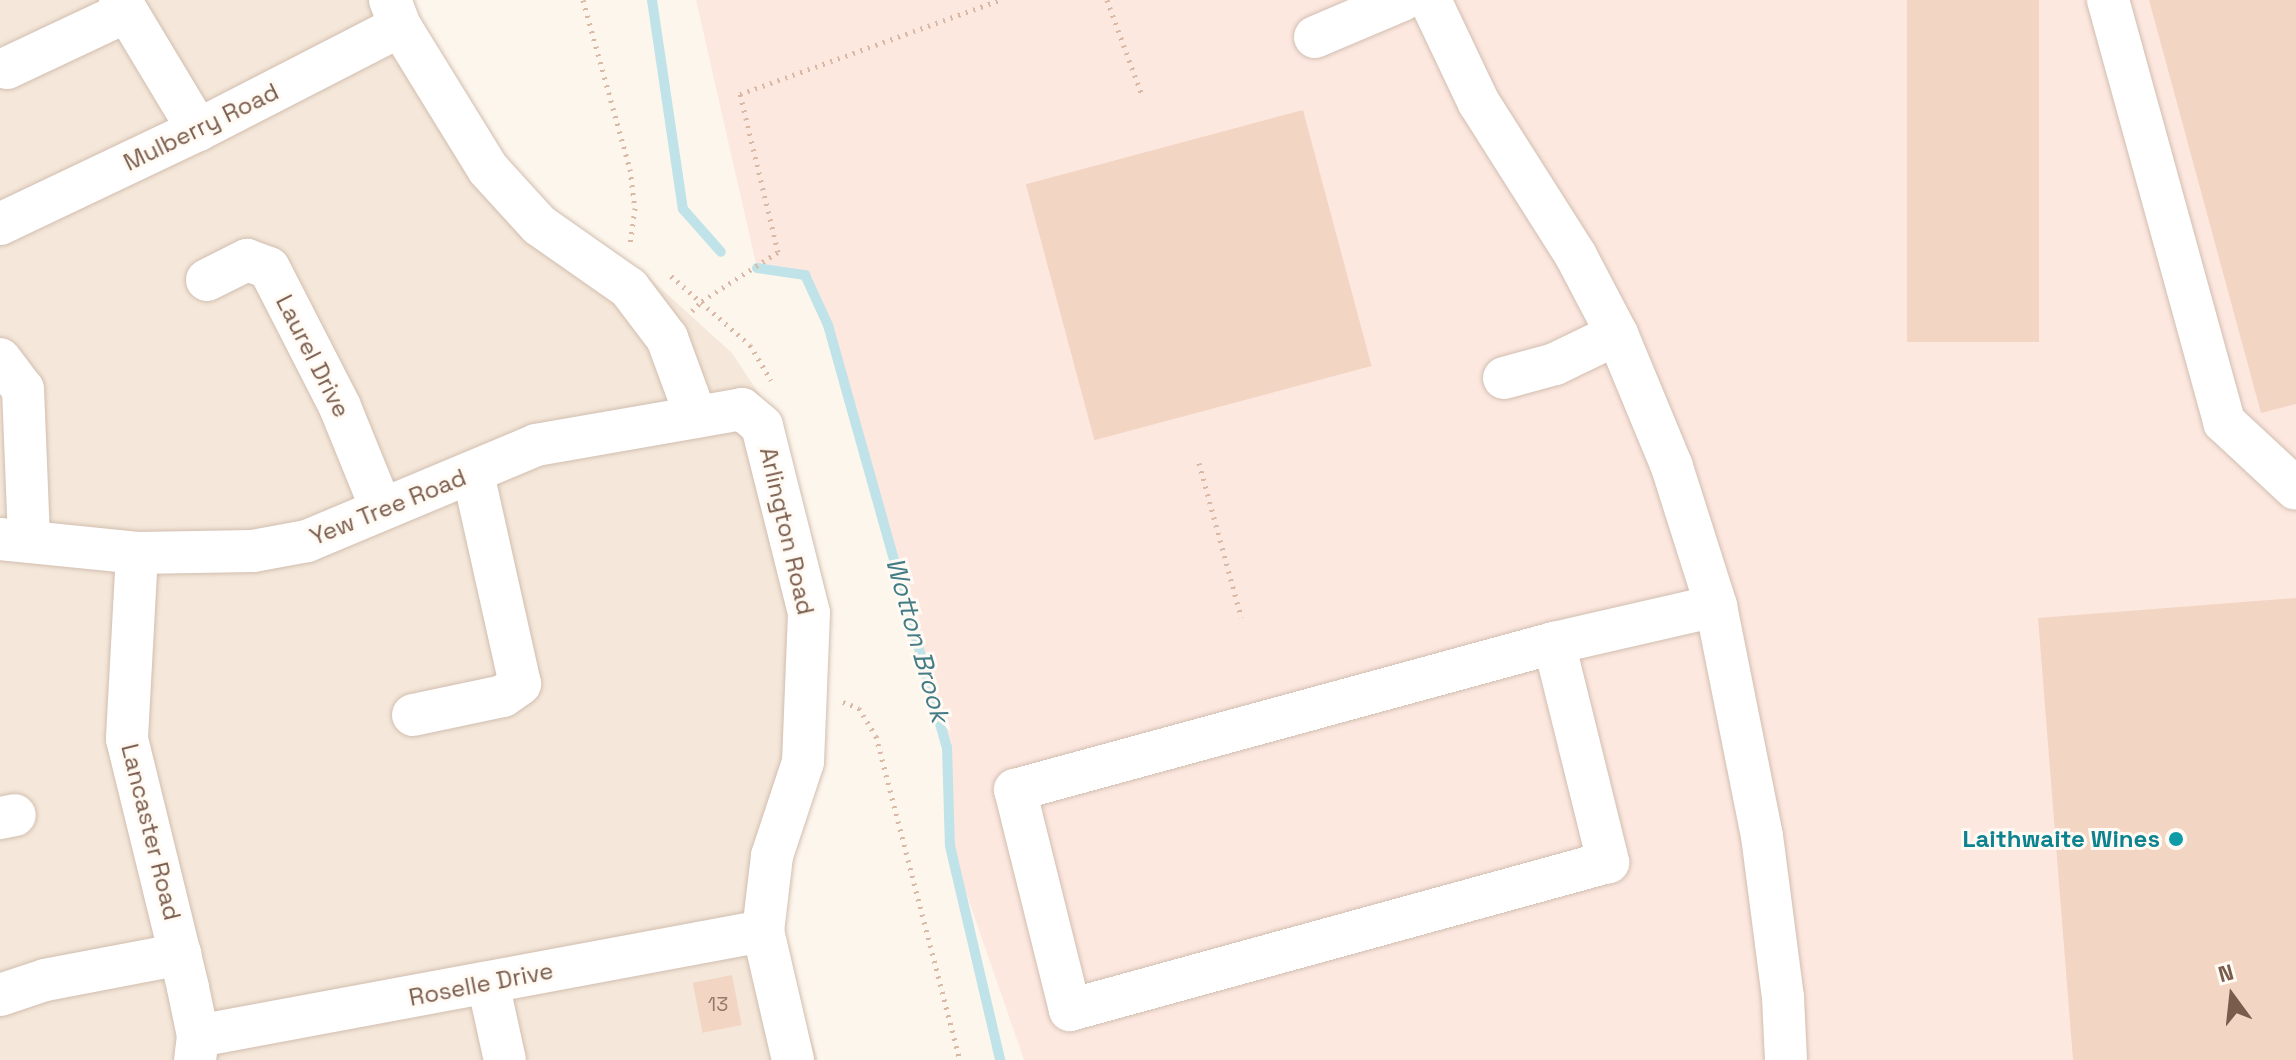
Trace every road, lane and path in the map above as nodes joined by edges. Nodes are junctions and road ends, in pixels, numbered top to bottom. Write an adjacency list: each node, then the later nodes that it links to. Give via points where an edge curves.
1 (583, 0): 15 (path, via 630,169 635,208)
2 (999, 0): 19 (path, via 740,94 778,252)
3 (1107, 0): 11 (path)
4 (1402, 0): 9 (street)
5 (1430, 0): 20 (street, via 1479,103 1576,256)
6 (2108, 0): 29 (street, via 2224,422)
7 (123, 6): 10 (street); 12 (street)
8 (395, 13): 12 (street, Mulberry Road); 21 (street, via 488,169 539,225 629,288)
9 (1315, 37)
10 (7, 68)
11 (1143, 98)
12 (198, 130): 13 (street, Mulberry Road)
13 (0, 224)
14 (618, 238): 15 (path)
15 (630, 243): 16 (path)
16 (642, 253)
17 (666, 272): 19 (path)
18 (207, 280): 30 (street, Laurel Drive, via 247,260 269,268 340,407)
19 (702, 301): 21 (path); 24 (path, via 750,345)
20 (1617, 334): 23 (street, via 1555,364); 33 (street, via 1672,467)
21 (667, 338): 25 (street)
22 (0, 359): 31 (street, via 23,389)
23 (1504, 378)
24 (774, 386)
25 (696, 417): 26 (street, Yew Tree Road, via 742,409); 28 (street, Yew Tree Road, via 536,445)
26 (762, 426): 40 (street, Arlington Road, via 809,613 803,762 772,856)
27 (1199, 463): 34 (path)
28 (473, 473): 30 (street, Yew Tree Road); 38 (street, via 520,684 503,696)
29 (2296, 489)
30 (381, 508): 32 (street, Yew Tree Road, via 307,541 253,551)
31 (15, 540): 32 (street, Yew Tree Road)
32 (137, 553): 41 (street, Lancaster Road, via 127,739)
33 (1716, 606): 35 (street); 48 (street, via 1762,836)
34 (1241, 617)
35 (1554, 643): 35 (street, via 1608,862 1070,1010 1015,790)
36 (844, 694): 37 (path)
37 (842, 702): 39 (path); 47 (path, via 859,708 876,736)
38 (413, 715)
39 (838, 715)
40 (763, 931): 42 (street, Roselle Drive); 46 (street, Arlington Road)
41 (181, 954): 43 (street, via 45,980); 44 (street, Lancaster Road)
42 (488, 983): 44 (street, Roselle Drive); 45 (street)
43 (0, 995)
44 (197, 1048)
45 (505, 1060)
46 (793, 1060)
47 (960, 1060)
48 (1786, 1060)

